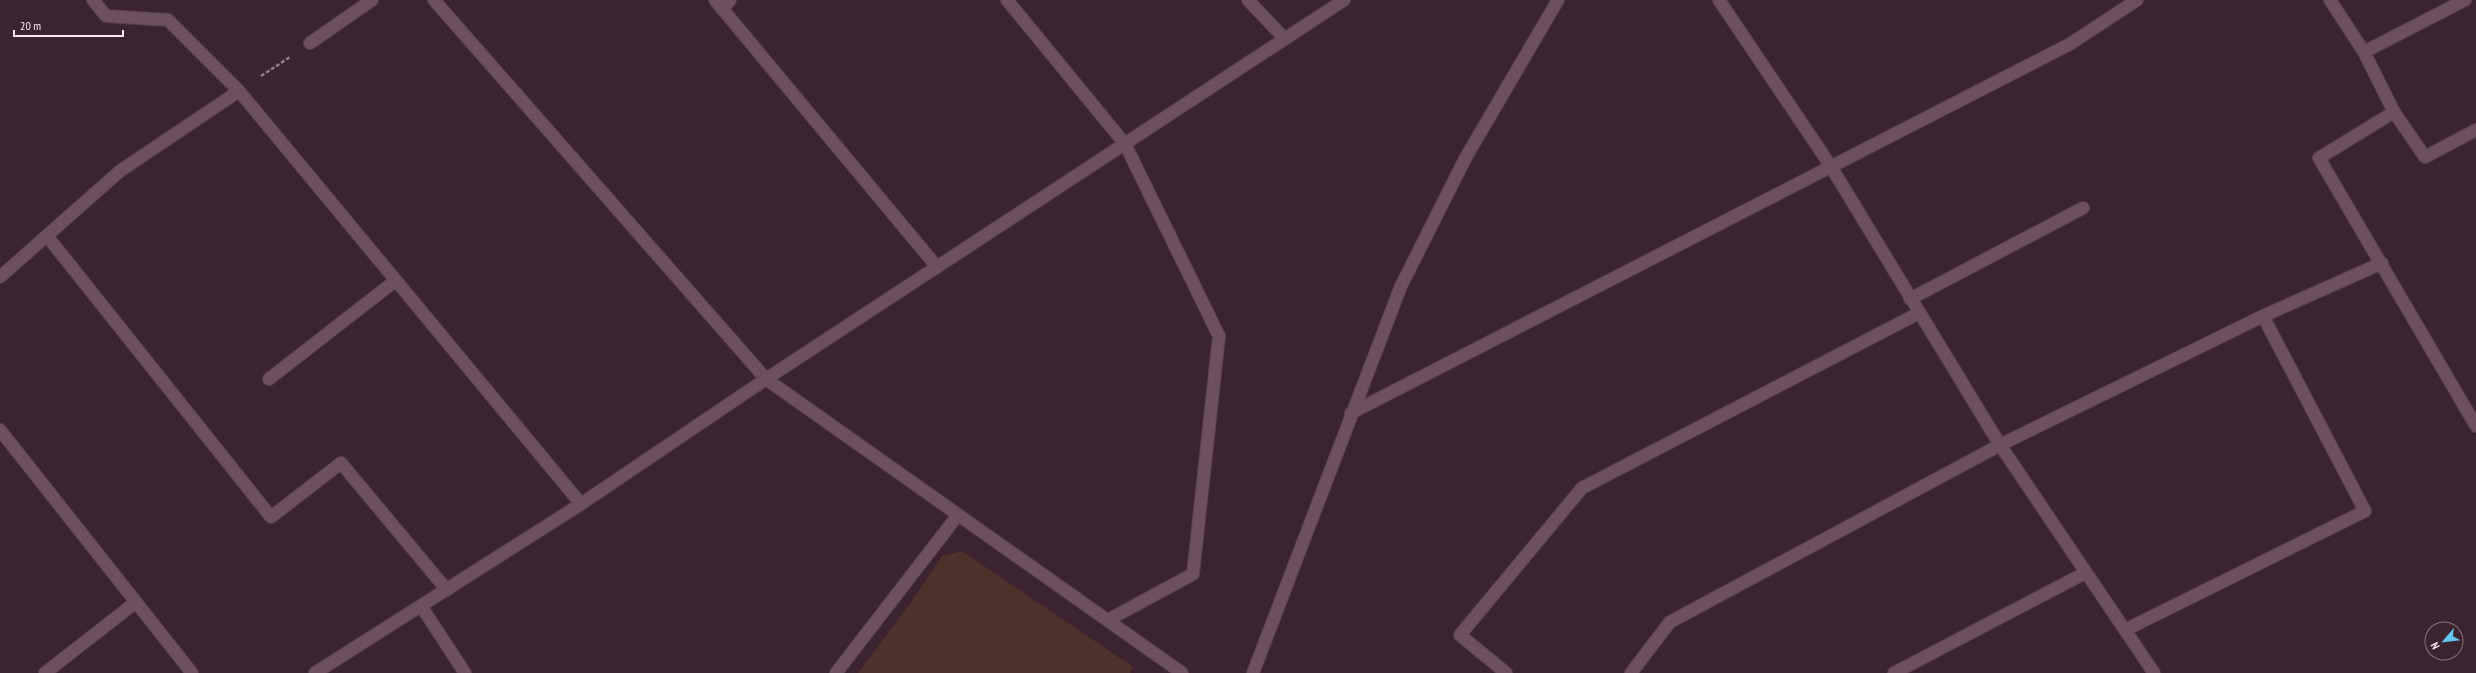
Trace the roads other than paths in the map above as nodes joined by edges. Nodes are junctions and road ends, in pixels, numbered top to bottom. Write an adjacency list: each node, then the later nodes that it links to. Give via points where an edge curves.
1 (93, 0): 17 (street, via 106,16 168,20)
2 (372, 0): 15 (street)
3 (434, 0): 32 (street)
4 (730, 0): 13 (street)
5 (1007, 0): 20 (street)
6 (1248, 0): 14 (street)
7 (1344, 0): 14 (street)
8 (1558, 0): 33 (street, via 1466,157 1401,286)
9 (1719, 0): 21 (street)
10 (2137, 0): 21 (street, via 2070,44)
11 (2330, 0): 16 (street)
12 (2466, 0): 16 (street)
13 (718, 4): 25 (street)
14 (1285, 39): 20 (street)
15 (310, 43)
16 (2364, 52): 18 (street)
17 (239, 91): 23 (street, via 120,171); 27 (street)
18 (2394, 112): 19 (street, via 2425,157); 24 (street, via 2319,158)
19 (2476, 130)
20 (1124, 144): 25 (street); 43 (street, via 1219,336 1193,574)
21 (1830, 165): 28 (street); 33 (street)
22 (2083, 208): 28 (street)
23 (47, 236): 26 (street); 40 (street, via 271,517 341,463)
24 (2382, 263): 30 (street); 34 (street)
25 (937, 267): 32 (street)
26 (0, 277)
27 (395, 281): 31 (street); 37 (street)
28 (1910, 298): 29 (street)
29 (1919, 313): 36 (street); 52 (street, via 1582,488 1460,635)
30 (2263, 316): 36 (street); 44 (street, via 2365,511)
31 (269, 379)
32 (766, 379): 37 (street); 38 (street)
33 (1351, 413): 51 (street)
34 (2476, 426)
35 (0, 430): 41 (street)
36 (2000, 445): 39 (street); 53 (street, via 1670,622)
37 (580, 504): 40 (street)
38 (958, 515): 43 (street); 49 (street)
39 (2085, 573): 44 (street); 54 (street)
40 (447, 590): 42 (street)
41 (136, 602): 45 (street); 46 (street)
42 (421, 606): 47 (street); 48 (street)
43 (1108, 620): 50 (street)
44 (2125, 630): 55 (street)
45 (45, 673)
46 (192, 673)
47 (315, 673)
48 (465, 673)
49 (836, 673)
50 (1182, 673)
51 (1253, 673)
52 (1506, 673)
53 (1631, 673)
54 (1894, 673)
55 (2154, 673)

